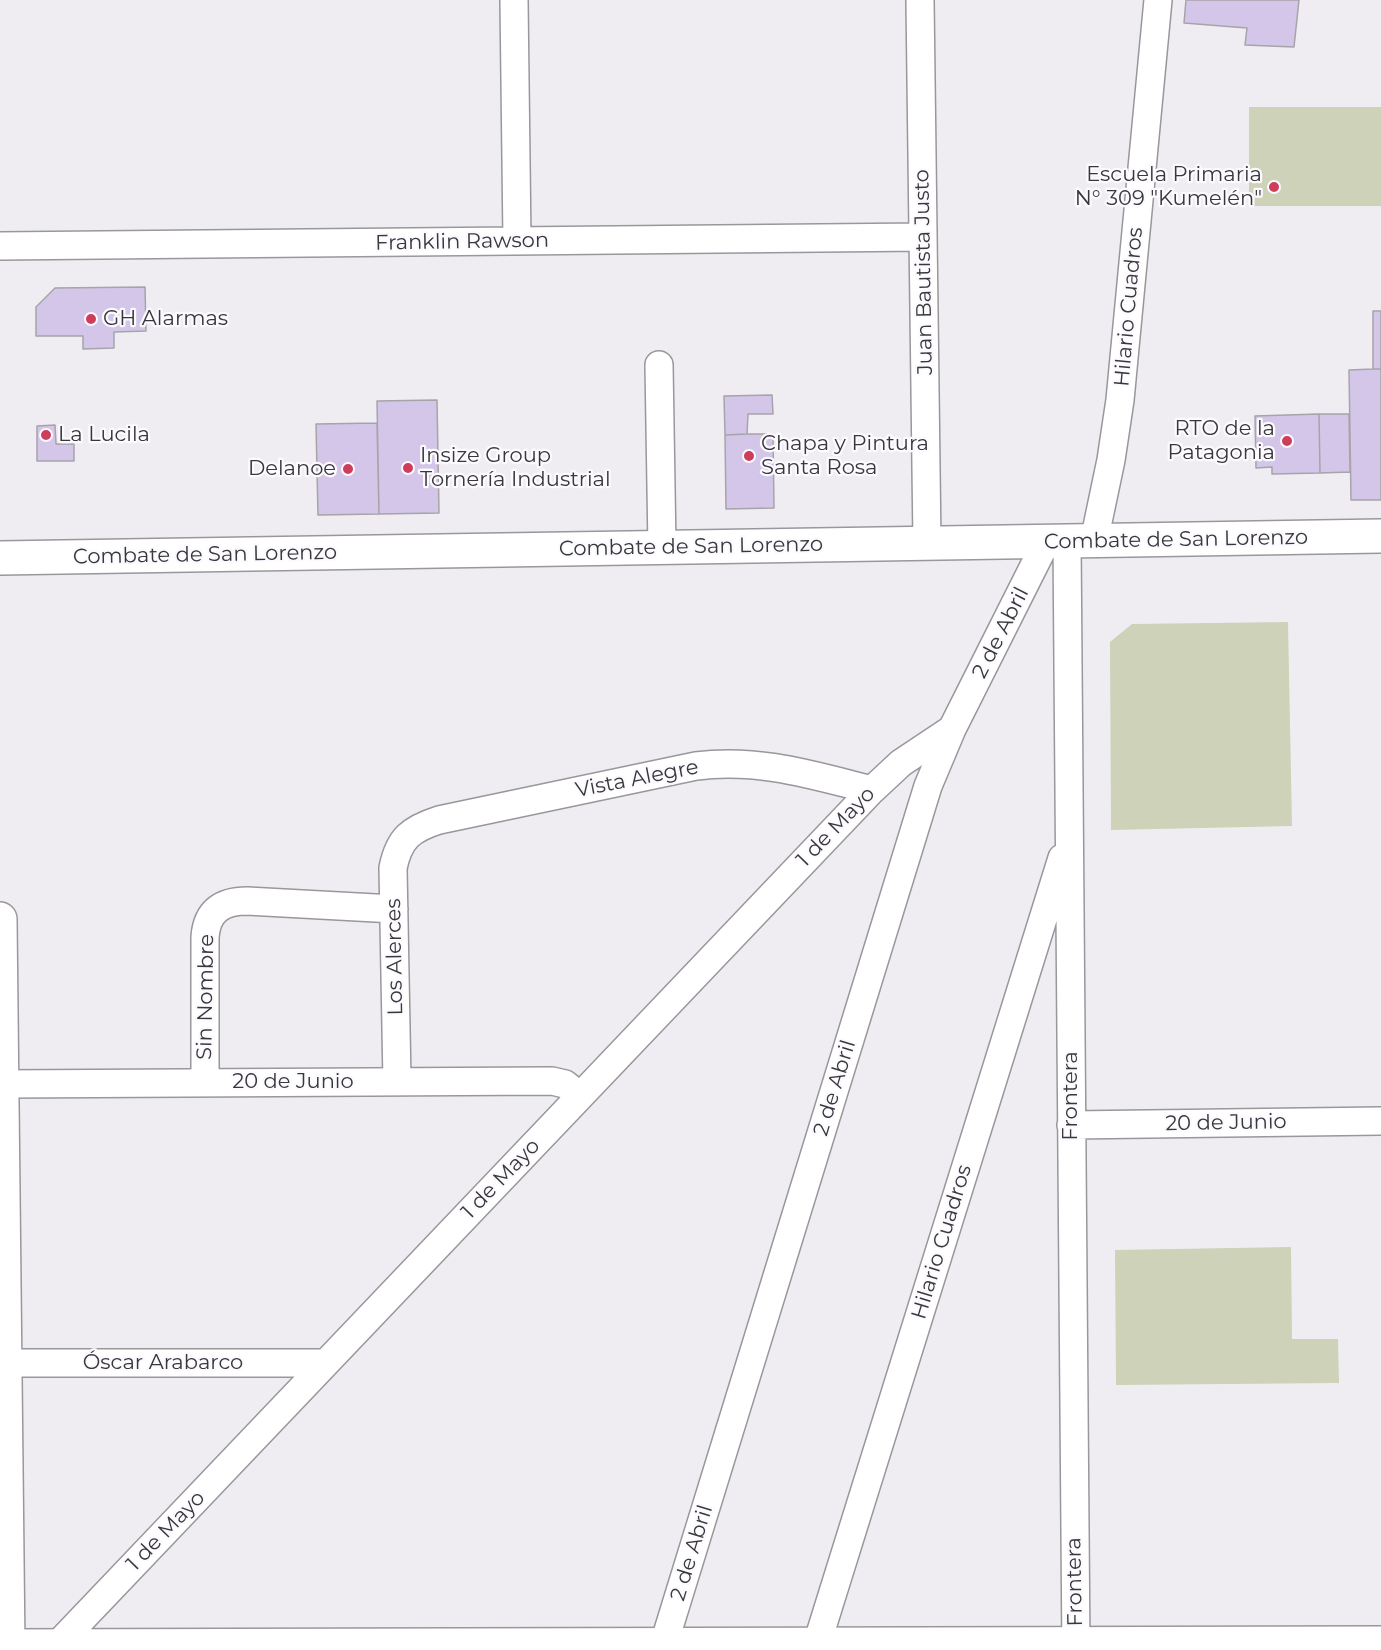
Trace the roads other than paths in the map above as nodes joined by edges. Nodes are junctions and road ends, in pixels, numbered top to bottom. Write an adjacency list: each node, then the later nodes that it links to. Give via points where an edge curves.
1 (514, 0): 5 (street)
2 (921, 0): 4 (street, Juan Bautista Justo)
3 (1158, 0): 9 (street, Hilario Cuadros, via 1117,430)
4 (923, 237): 5 (street, Franklin Rawson); 10 (street, Juan Bautista Justo)
5 (517, 241): 6 (street, Franklin Rawson)
6 (0, 246)
7 (659, 365): 11 (street)
8 (1381, 536): 9 (main road, Combate de San Lorenzo)
9 (1069, 541): 10 (main road, Combate de San Lorenzo); 13 (street, 2 de Abril); 15 (street, Frontera)
10 (927, 544): 11 (main road, Combate de San Lorenzo)
11 (662, 548): 12 (main road, Combate de San Lorenzo)
12 (0, 558)
13 (952, 729): 14 (street, 1 de Mayo, via 902,763); 32 (street, 2 de Abril, via 928,786)
14 (872, 790): 16 (street, Vista Alegre, via 786,769 718,763 439,820); 22 (street, 1 de Mayo)
15 (1069, 834): 24 (street, Frontera); 30 (street, Hilario Cuadros)
16 (407, 836): 17 (street, Los Alerces, via 393,868)
17 (394, 909): 19 (street, Los Alerces); 20 (street, Sin Nombre, via 236,901 212,913 205,937)
18 (0, 919): 21 (main road)
19 (397, 1082): 20 (street, 20 de Junio); 22 (street, 20 de Junio, via 556,1081)
20 (205, 1083): 21 (street, 20 de Junio)
21 (2, 1084): 25 (main road)
22 (580, 1096): 26 (street, 1 de Mayo)
23 (1381, 1121): 24 (street, 20 de Junio)
24 (1071, 1125): 31 (street, Frontera)
25 (2, 1363): 26 (street, Óscar Arabarco); 29 (main road)
26 (326, 1363): 28 (street, 1 de Mayo)
27 (1381, 1640): 31 (street)
28 (61, 1641): 29 (street); 32 (street)
29 (5, 1645)
30 (817, 1645): 31 (street); 32 (street)
31 (1076, 1645)
32 (663, 1646)

